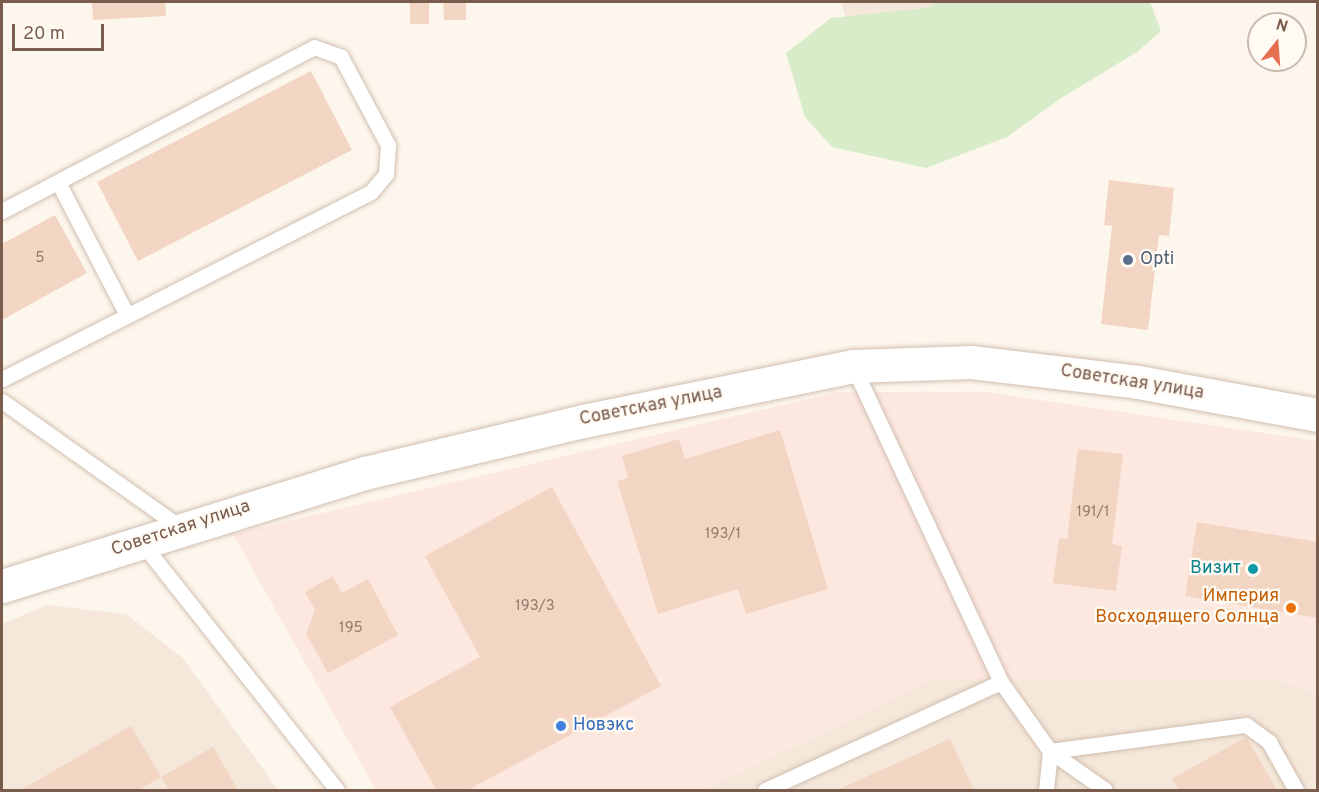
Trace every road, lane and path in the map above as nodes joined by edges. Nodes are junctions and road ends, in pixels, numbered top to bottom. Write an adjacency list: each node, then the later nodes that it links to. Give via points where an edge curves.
1 (58, 182): 2 (lane); 3 (lane); 3 (lane, via 314,47 341,57 357,84 388,145 389,166 376,187)
2 (2, 211)
3 (126, 314): 5 (lane)
4 (853, 366): 7 (main road, Советская улица, via 971,362 1138,382); 8 (main road, Советская улица, via 458,450 365,473); 11 (lane)
5 (2, 379)
6 (2, 401): 8 (lane)
7 (1317, 415)
8 (183, 529): 9 (main road, Советская улица)
9 (142, 543): 10 (main road, Советская улица); 13 (lane)
10 (2, 586)
11 (1001, 682): 12 (lane); 14 (lane)
12 (1050, 751): 15 (lane); 16 (lane); 17 (lane, via 1246,725 1269,742)
13 (337, 790)
14 (765, 790)
15 (1046, 790)
16 (1105, 790)
17 (1296, 790)

